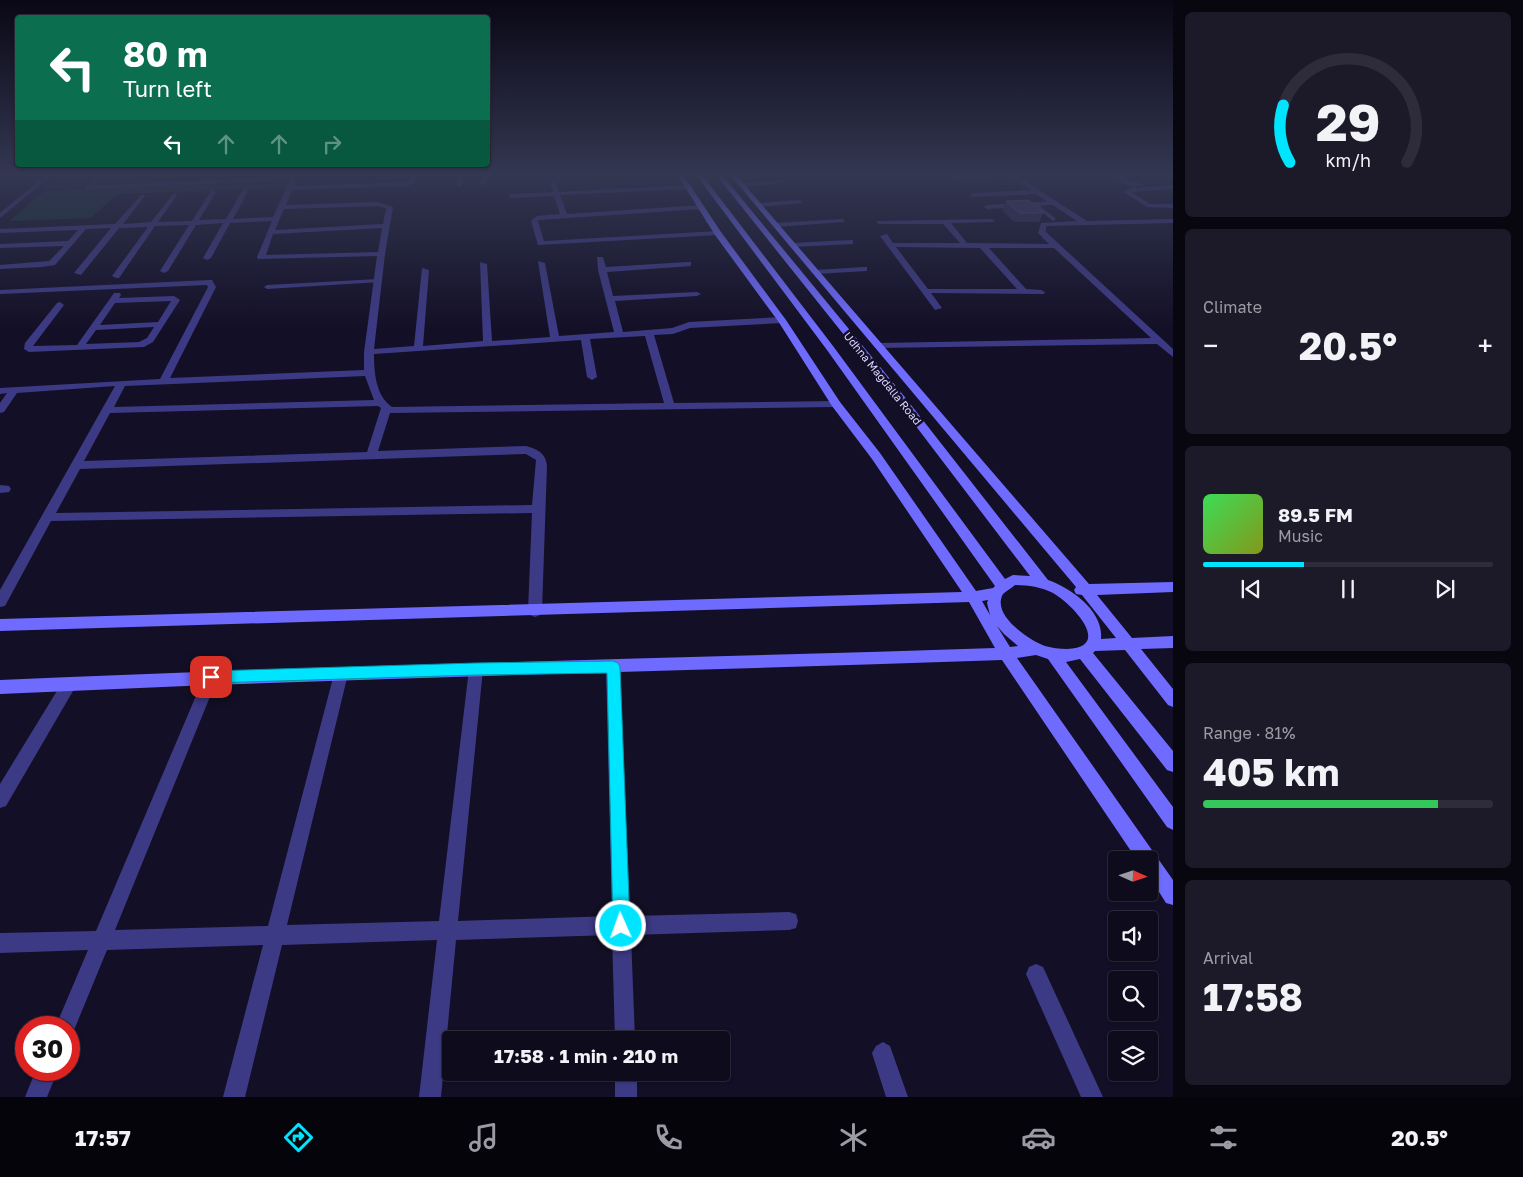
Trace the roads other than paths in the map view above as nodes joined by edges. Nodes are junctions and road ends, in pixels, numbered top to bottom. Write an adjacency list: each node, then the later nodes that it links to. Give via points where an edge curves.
1 (79, 227): 17 (street)
2 (84, 227): 21 (street)
3 (115, 227): 41 (street)
4 (150, 227): 42 (street)
5 (190, 227): 39 (street)
6 (224, 227): 30 (street)
7 (272, 227): 18 (street)
8 (363, 227): 18 (street)
9 (386, 227): 29 (street)
10 (537, 227): 19 (street, via 541,243)
11 (714, 227): 19 (street)
12 (739, 227): 86 (street, Udhna Magdalla Road)
13 (761, 227): 84 (street, Udhna Magdalla Road, via 900,398)
14 (777, 227): 27 (street)
15 (950, 227): 24 (street)
16 (1043, 227): 28 (street, via 1042,233)
17 (0, 230)
18 (270, 232): 29 (street, via 261,257)
19 (718, 233): 55 (street)
20 (884, 236): 23 (street)
21 (71, 242): 26 (street); 35 (street, via 56,260 48,264)
22 (850, 242): 27 (street)
23 (891, 245): 24 (street); 46 (street)
24 (966, 245): 25 (street)
25 (982, 245): 28 (street); 48 (street)
26 (0, 246)
27 (792, 246): 40 (street)
28 (1055, 246): 62 (street)
29 (381, 254): 43 (street)
30 (207, 258)
31 (600, 259): 38 (street)
32 (541, 263): 61 (street)
33 (483, 264): 63 (street)
34 (688, 264): 38 (street)
35 (0, 267)
36 (864, 269): 40 (street)
37 (425, 270): 66 (street)
38 (602, 270): 51 (street)
39 (164, 271)
40 (815, 272): 64 (street)
41 (78, 273)
42 (116, 276)
43 (378, 281): 45 (lane); 67 (street)
44 (123, 286): 47 (street); 52 (street); 71 (street, via 211,284)
45 (266, 287)
46 (925, 290): 48 (street); 54 (street)
47 (0, 292)
48 (1024, 292): 49 (street)
49 (1041, 292)
50 (697, 294): 51 (street)
51 (610, 299): 59 (street)
52 (112, 301): 56 (street, via 176,299); 57 (street)
53 (60, 305): 65 (street, via 27,348)
54 (938, 308)
55 (782, 320): 58 (street, via 690,325 673,332); 75 (street)
56 (161, 324): 57 (street); 65 (street, via 150,340 141,345)
57 (93, 328): 65 (street)
58 (648, 333): 59 (street); 77 (street)
59 (619, 335): 60 (street)
60 (585, 337): 61 (street); 70 (street)
61 (555, 340): 63 (street)
62 (1159, 341): 64 (street); 68 (street)
63 (488, 344): 66 (street)
64 (879, 346): 88 (street)
65 (79, 348)
66 (418, 349): 67 (street)
67 (369, 352): 69 (street)
68 (1172, 353)
69 (369, 373): 71 (street); 76 (street)
70 (592, 377)
71 (164, 381): 72 (street)
72 (122, 383): 73 (street); 79 (street)
73 (15, 389): 74 (street); 78 (street)
74 (0, 391)
75 (836, 404): 77 (street); 89 (street, via 876,456)
76 (383, 406): 77 (street, via 397,411); 79 (street); 80 (street)
77 (670, 406)
78 (0, 410)
79 (107, 410): 81 (street)
80 (371, 455): 81 (street); 82 (street, via 533,452 541,459)
81 (76, 465): 83 (street)
82 (538, 509): 83 (street); 91 (street)
83 (46, 518): 90 (street)
84 (1043, 583): 86 (street, Udhna Magdalla Road, via 1013,580); 87 (street, Udhna Magdalla Road)
85 (1173, 587): 88 (street)
86 (999, 589): 89 (street); 96 (street, Udhna Magdalla Road, via 994,603 997,616 1019,640)
87 (1059, 590): 88 (street); 95 (street, Udhna Magdalla Road, via 1085,610 1093,622 1096,635)
88 (1086, 590): 94 (street)
89 (973, 597): 91 (street); 97 (street)
90 (0, 602)
91 (536, 611): 92 (street)
92 (0, 624)
93 (1173, 642): 94 (street)
94 (1127, 644): 95 (street); 105 (street)
95 (1088, 649): 98 (street, Udhna Magdalla Road, via 1070,656); 106 (street)
96 (1036, 650): 97 (street); 98 (street, Udhna Magdalla Road)
97 (1006, 654): 99 (street); 110 (street)
98 (1053, 655): 109 (street)
99 (613, 667): 100 (street); 114 (street)
100 (476, 669): 101 (street); 115 (street)
101 (341, 674): 102 (street); 116 (street)
102 (211, 677): 103 (street); 117 (street)
103 (68, 686): 104 (street); 107 (street)
104 (0, 688)
105 (1173, 700)
106 (1173, 764)
107 (6, 779): 108 (street)
108 (0, 800)
109 (1173, 821)
110 (1142, 851)
111 (1158, 874): 112 (street)
112 (1173, 896)
113 (789, 921): 114 (street)
114 (621, 926): 115 (street); 121 (street)
115 (448, 931): 116 (street); 127 (street)
116 (274, 936): 117 (street); 126 (street)
117 (101, 940): 118 (street); 120 (street)
118 (0, 943)
119 (1036, 974): 130 (street)
120 (70, 1016)
121 (625, 1031)
122 (884, 1053): 129 (street)
123 (43, 1081): 125 (street)
124 (626, 1081): 128 (street)
125 (36, 1097)
126 (234, 1097)
127 (430, 1097)
128 (626, 1097)
129 (897, 1097)
130 (1092, 1097)

